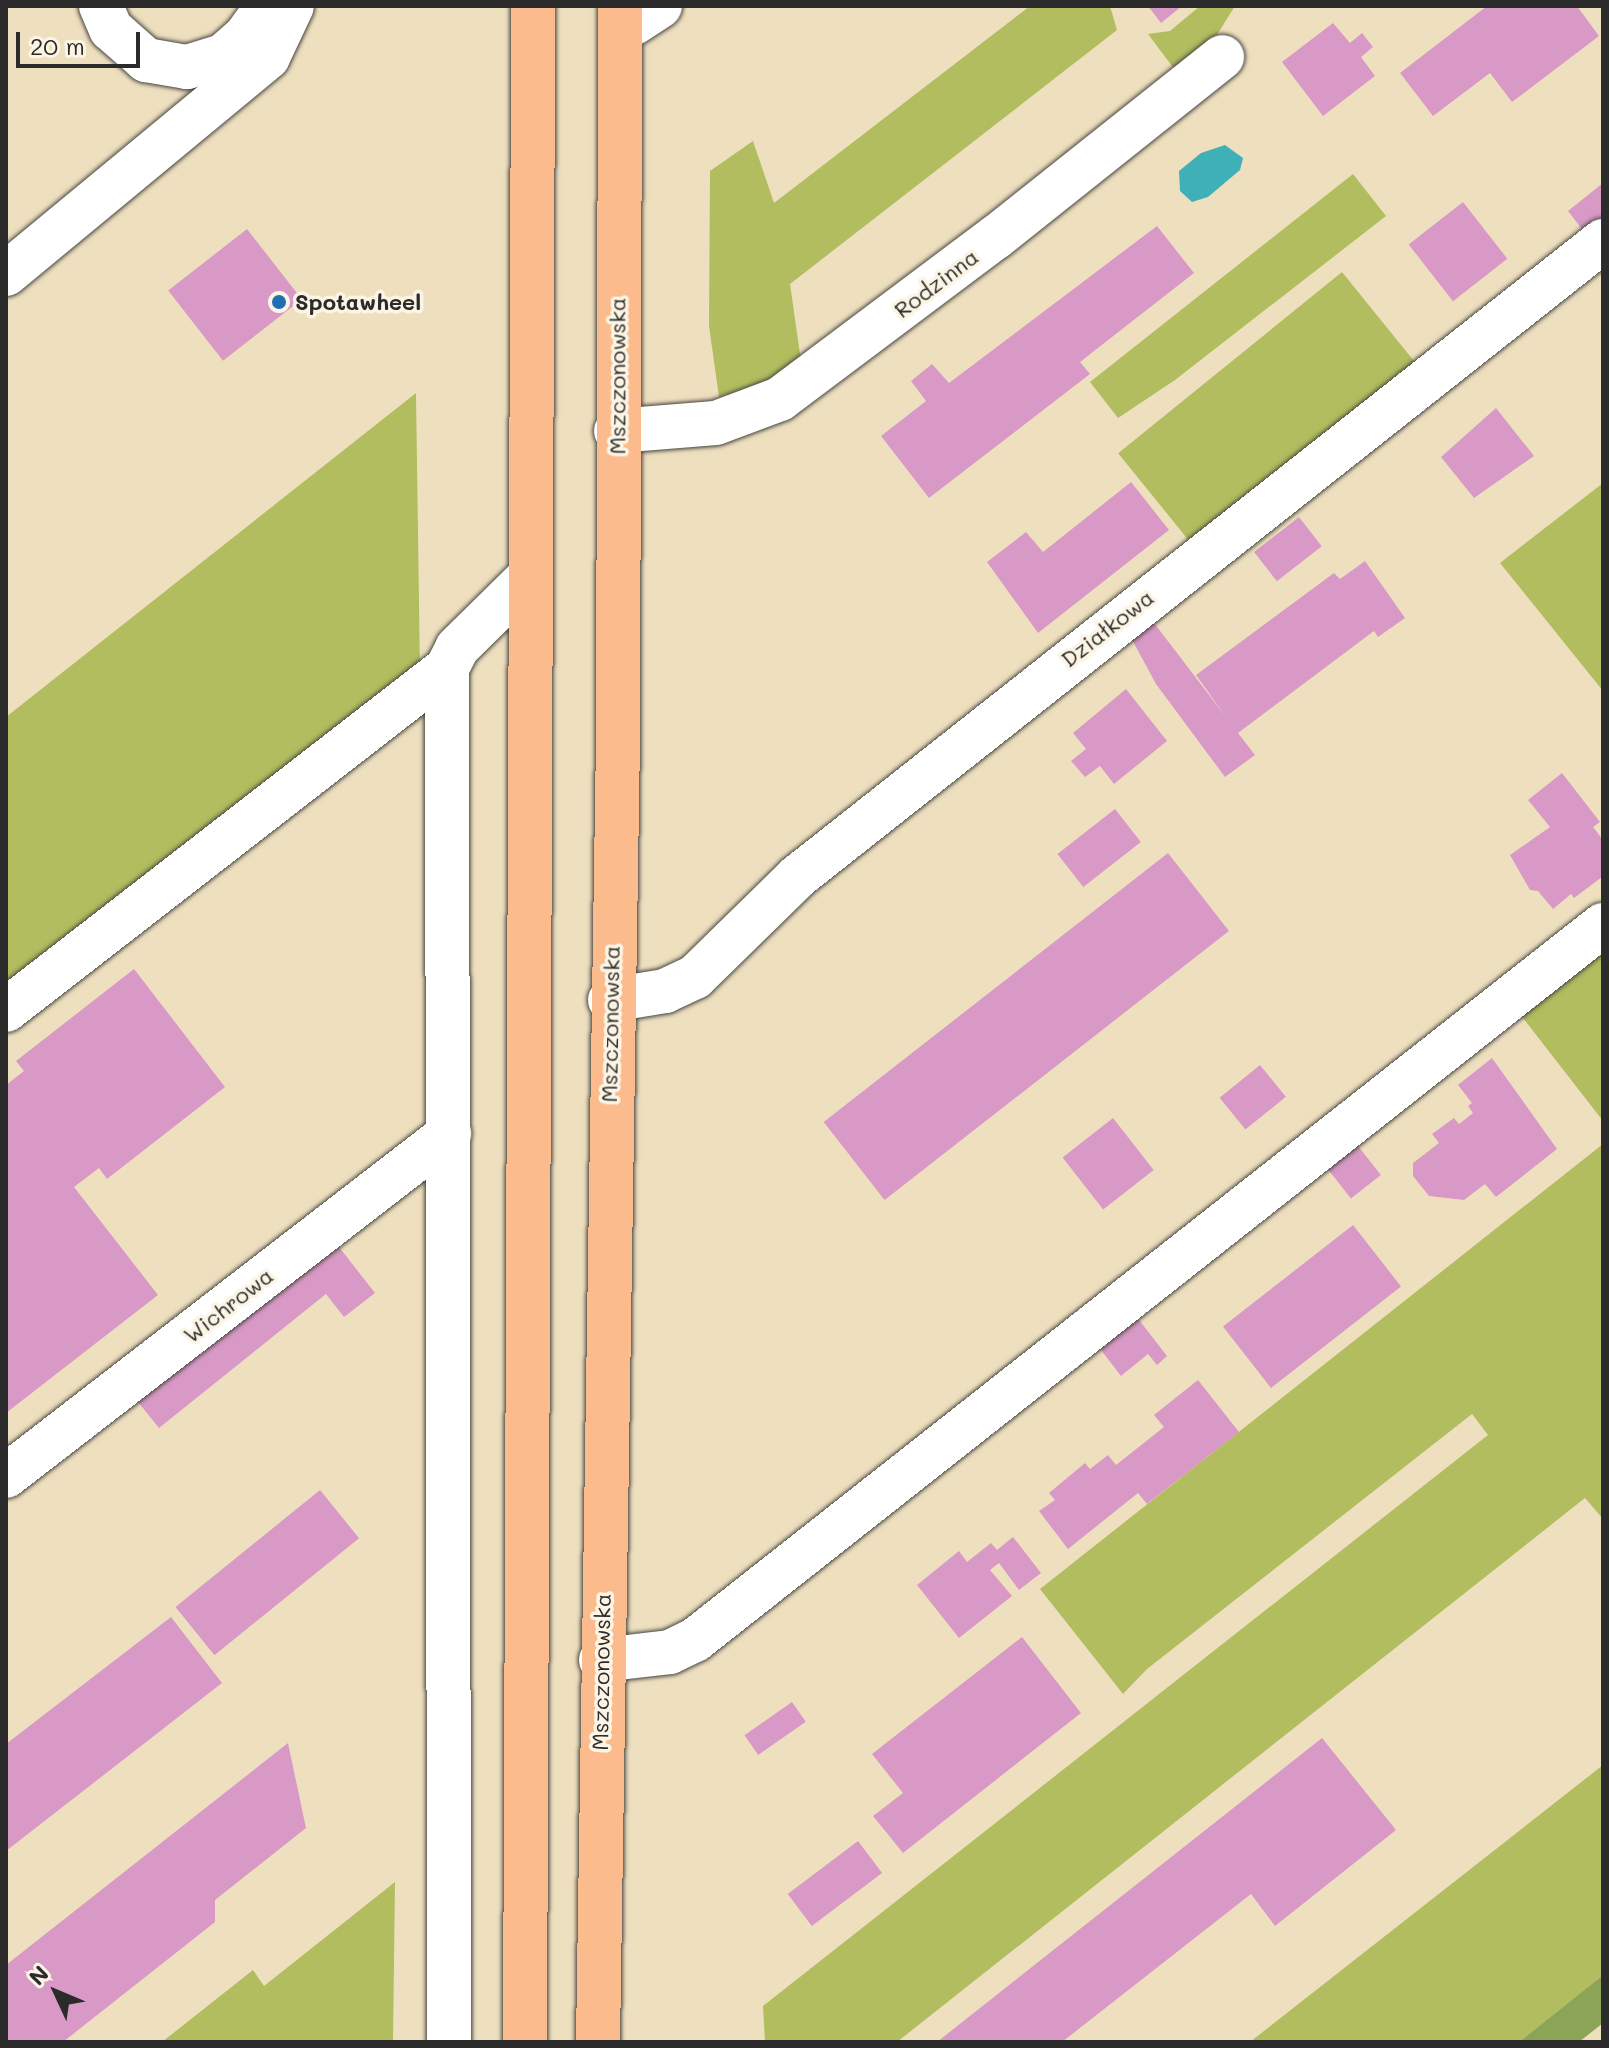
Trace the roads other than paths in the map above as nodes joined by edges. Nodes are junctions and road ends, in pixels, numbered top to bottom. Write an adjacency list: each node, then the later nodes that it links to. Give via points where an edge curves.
1 (101, 6): 2 (street, via 111,29 146,60 187,67 223,56 245,37)
2 (266, 6)
3 (292, 6): 10 (street, via 268,57)
4 (515, 6): 8 (main road)
5 (533, 6): 8 (main road)
6 (638, 10): 11 (main road, Mszczonowska, via 619,133)
7 (1222, 57): 11 (street, Rodzinna, via 996,237 780,399 716,423)
8 (531, 147): 12 (main road)
9 (1603, 241): 15 (street, Działkowa, via 808,868 695,977 665,991)
10 (6, 274)
11 (616, 431): 15 (main road, Mszczonowska, via 618,745)
12 (529, 577): 13 (street, via 457,648); 21 (main road)
13 (447, 668): 16 (street); 17 (street)
14 (1603, 925): 19 (street, via 695,1640 670,1652)
15 (610, 1000): 19 (main road, Mszczonowska)
16 (6, 1010)
17 (449, 1134): 18 (street, Wichrowa); 20 (street)
18 (6, 1476)
19 (601, 1660): 22 (main road, Mszczonowska)
20 (449, 2042)
21 (525, 2042)
22 (598, 2042)

